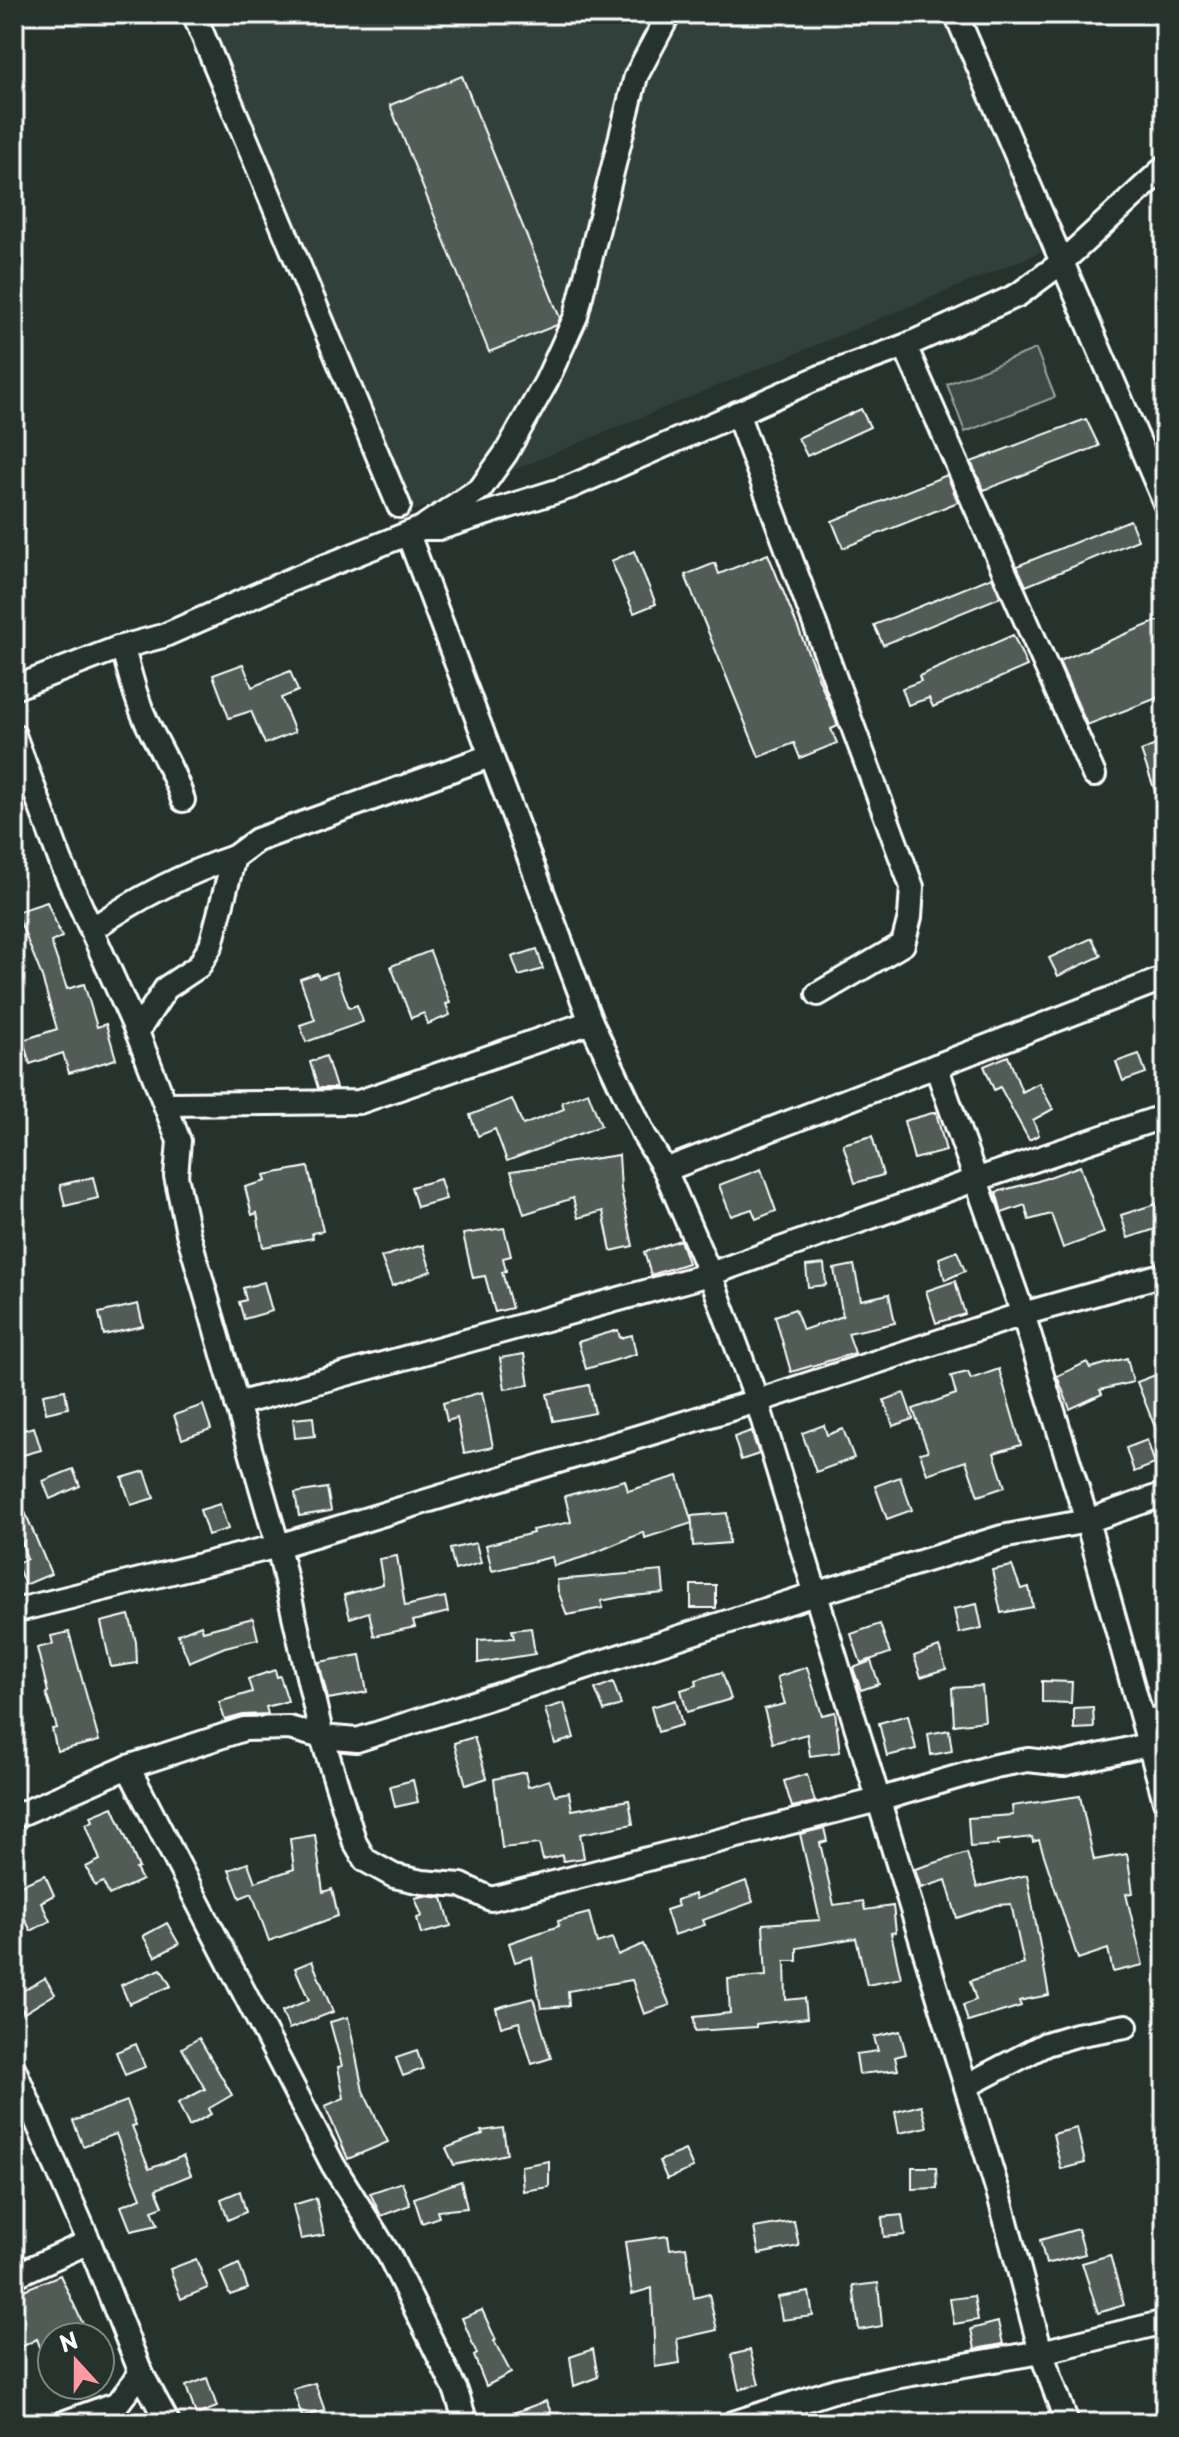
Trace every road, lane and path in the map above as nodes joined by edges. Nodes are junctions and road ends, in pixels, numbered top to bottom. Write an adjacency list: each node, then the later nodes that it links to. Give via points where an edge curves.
1 (194, 14): 9 (street)
2 (669, 14): 10 (street, via 636,76 576,316 546,382 481,488)
3 (956, 14): 5 (street)
4 (1165, 167): 5 (street)
5 (1061, 263): 6 (street, via 1018,295); 8 (street)
6 (905, 346): 7 (street); 15 (street)
7 (737, 413): 10 (street, via 570,487); 20 (street, via 912,887 903,944)
8 (1165, 503)
9 (399, 506)
10 (415, 531): 11 (street, via 163,636); 14 (street)
11 (118, 648): 12 (street); 16 (street)
12 (14, 688)
13 (14, 735): 18 (street)
14 (490, 756): 17 (street, via 257,840); 21 (street)
15 (1094, 775)
16 (183, 800)
17 (234, 857): 18 (street, via 200,868); 22 (street, via 211,945 199,966 166,988)
18 (92, 929): 22 (street)
19 (1165, 978): 23 (street)
20 (818, 994)
21 (591, 1022): 24 (street, via 359,1102); 26 (street)
22 (137, 1032): 24 (street)
23 (936, 1066): 26 (street); 27 (street)
24 (165, 1104): 32 (street, via 179,1141 176,1176 188,1233)
25 (1165, 1116): 27 (street)
26 (665, 1170): 28 (street)
27 (975, 1180): 28 (street); 30 (street)
28 (710, 1274): 31 (street); 32 (street)
29 (1165, 1274): 30 (street)
30 (1023, 1314): 31 (street); 34 (street)
31 (757, 1401): 35 (street); 36 (street)
32 (237, 1404): 35 (street)
33 (1165, 1494): 34 (street)
34 (1087, 1521): 36 (street, via 1002,1537); 38 (street)
35 (278, 1546): 37 (street); 39 (street)
36 (815, 1594): 39 (street, via 385,1732 357,1740); 41 (street)
37 (14, 1611)
38 (1153, 1728): 41 (street, via 1064,1764 1028,1760 995,1766); 42 (street)
39 (322, 1737): 40 (street, via 289,1728 244,1729); 41 (street, via 365,1860 394,1876 461,1885 491,1899)
40 (128, 1767): 43 (street); 54 (street, via 333,2165 389,2255 456,2391)
41 (878, 1800): 46 (street)
42 (1165, 1801)
43 (14, 1817)
44 (1126, 2026): 46 (street, via 1046,2044)
45 (15, 2076): 47 (street)
46 (966, 2086): 50 (street)
47 (89, 2242): 48 (street); 51 (street)
48 (14, 2276)
49 (1165, 2322): 50 (street)
50 (1041, 2352): 55 (street, via 836,2390); 56 (street)
51 (141, 2373): 52 (street, via 118,2403); 53 (street)
52 (63, 2423)
53 (168, 2423)
54 (466, 2423)
55 (733, 2423)
56 (1067, 2423)

